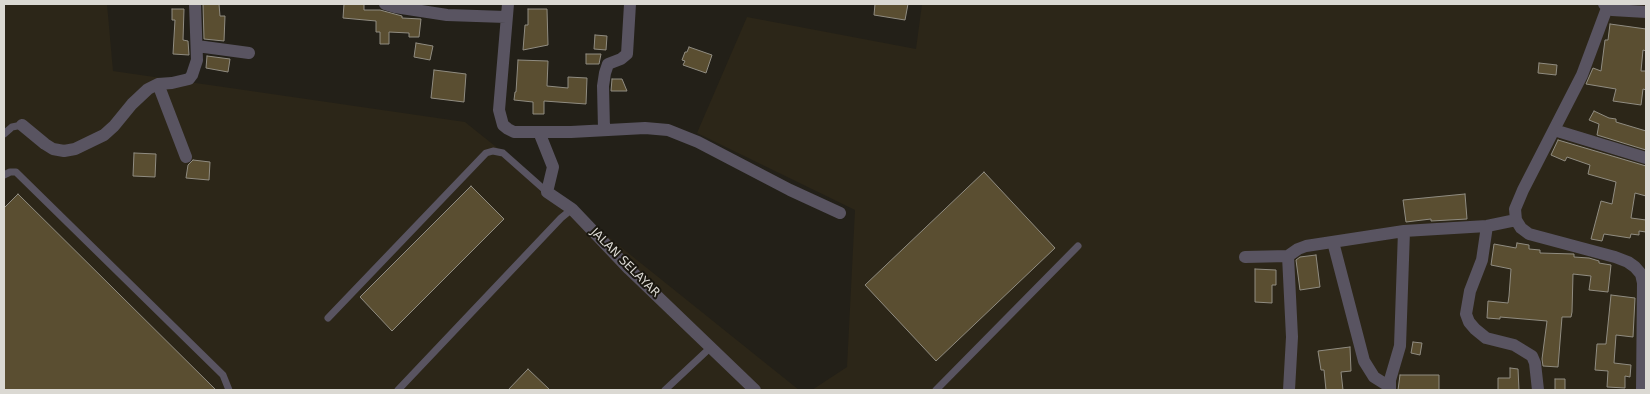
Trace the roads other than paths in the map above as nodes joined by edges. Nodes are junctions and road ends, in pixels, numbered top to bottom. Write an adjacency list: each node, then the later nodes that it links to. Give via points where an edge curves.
1 (195, 4): 7 (street)
2 (385, 4): 5 (street, via 447,15)
3 (630, 4): 11 (street, via 627,54 621,60 608,64 605,74)
4 (1605, 6): 6 (street, via 1612,10); 12 (street, via 1582,75)
5 (507, 10): 13 (street, via 500,118 503,125 514,132)
6 (1646, 12)
7 (197, 46): 8 (street); 9 (street, via 195,68 188,79)
8 (250, 53)
9 (158, 84): 10 (street, via 132,104 104,135 75,149 53,148); 15 (street)
10 (22, 125): 14 (lane, via 12,127)
11 (604, 129): 13 (street); 20 (street, via 645,128 678,133)
12 (1554, 130): 16 (street); 21 (street, via 1517,202)
13 (539, 132): 18 (street, via 553,167)
14 (4, 134)
15 (186, 157)
16 (1646, 158)
17 (4, 175): 31 (lane, via 16,172 223,375)
18 (547, 192): 19 (street, JALAN SELAYAR); 28 (lane, JALAN SELAYAR, via 503,153 493,151 486,154)
19 (572, 209): 29 (street, JALAN SELAYAR); 32 (lane)
20 (840, 213)
21 (1516, 220): 22 (street); 38 (street, via 1529,234 1615,257 1628,262 1641,274 1644,283)
22 (1487, 226): 23 (street); 37 (street, via 1482,260 1470,291 1466,314 1469,322 1486,338 1514,345 1532,356)
23 (1404, 231): 24 (street); 30 (street, via 1400,346)
24 (1333, 242): 26 (street, via 1306,246); 30 (street, via 1364,361 1374,377)
25 (1078, 246): 35 (lane)
26 (1288, 256): 27 (street); 36 (street, via 1292,337)
27 (1244, 257)
28 (328, 318)
29 (711, 347): 33 (lane); 34 (street, JALAN SELAYAR)
30 (1390, 389)
31 (229, 390)
32 (398, 390)
33 (665, 390)
34 (755, 390)
35 (936, 390)
36 (1289, 390)
37 (1538, 390)
38 (1642, 390)

